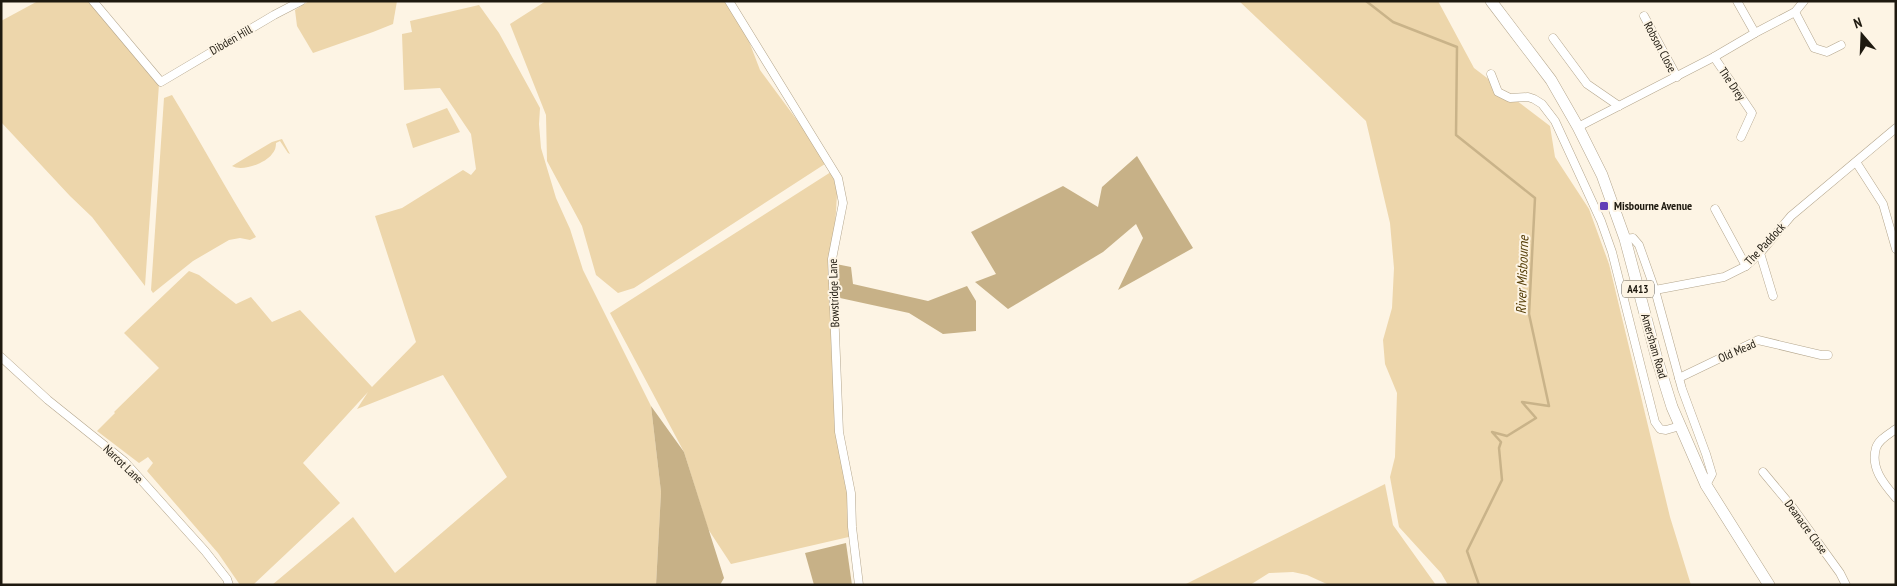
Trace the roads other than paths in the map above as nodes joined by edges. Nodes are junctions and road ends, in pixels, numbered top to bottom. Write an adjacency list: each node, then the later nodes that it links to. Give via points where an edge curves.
1 (93, 1): 2 (street, Dibden Hill, via 161,82)
2 (302, 1)
3 (729, 1): 36 (street, Bowstridge Lane, via 838,178 843,203 832,259 839,432 851,493)
4 (1491, 1): 16 (highway, Amersham Road / A413, via 1551,80)
5 (1737, 1): 9 (street)
6 (1804, 1): 7 (street)
7 (1795, 12): 9 (street); 11 (street, via 1814,48 1827,52)
8 (1644, 16): 14 (street, Robson Close)
9 (1755, 33): 12 (street)
10 (1554, 38): 15 (street, via 1586,84)
11 (1841, 45)
12 (1714, 58): 14 (street); 18 (street, The Drey, via 1752,113)
13 (1491, 74): 30 (street, via 1498,92 1510,98 1534,99 1555,121 1601,220 1612,252 1655,422 1660,429 1666,430)
14 (1677, 77): 15 (street)
15 (1619, 106): 16 (street)
16 (1578, 127): 21 (highway, Amersham Road / A413, via 1602,175)
17 (1896, 128): 19 (street, The Paddock)
18 (1741, 138)
19 (1856, 162): 22 (street, via 1883,204); 23 (street, The Paddock, via 1791,216)
20 (1715, 209): 24 (street)
21 (1625, 239): 25 (street, via 1633,238 1639,245); 30 (highway, Amersham Road / A413, via 1657,359)
22 (1896, 249)
23 (1760, 254): 24 (street, The Paddock); 26 (street)
24 (1746, 266): 25 (street, The Paddock, via 1724,277)
25 (1655, 290): 29 (street)
26 (1773, 296)
27 (1828, 355): 29 (street, Old Mead, via 1758,340)
28 (1, 357): 35 (street, Narcot Lane, via 124,461 205,551)
29 (1678, 378): 33 (street, via 1712,474)
30 (1680, 426): 33 (highway, Amersham Road / A413)
31 (1896, 429): 34 (street, via 1876,447 1875,466 1880,479)
32 (1763, 472): 38 (street, Deanacre Close, via 1793,508)
33 (1706, 485): 37 (highway, Amersham Road / A413)
34 (1896, 498)
35 (229, 585)
36 (860, 585)
37 (1769, 585)
38 (1846, 585)

